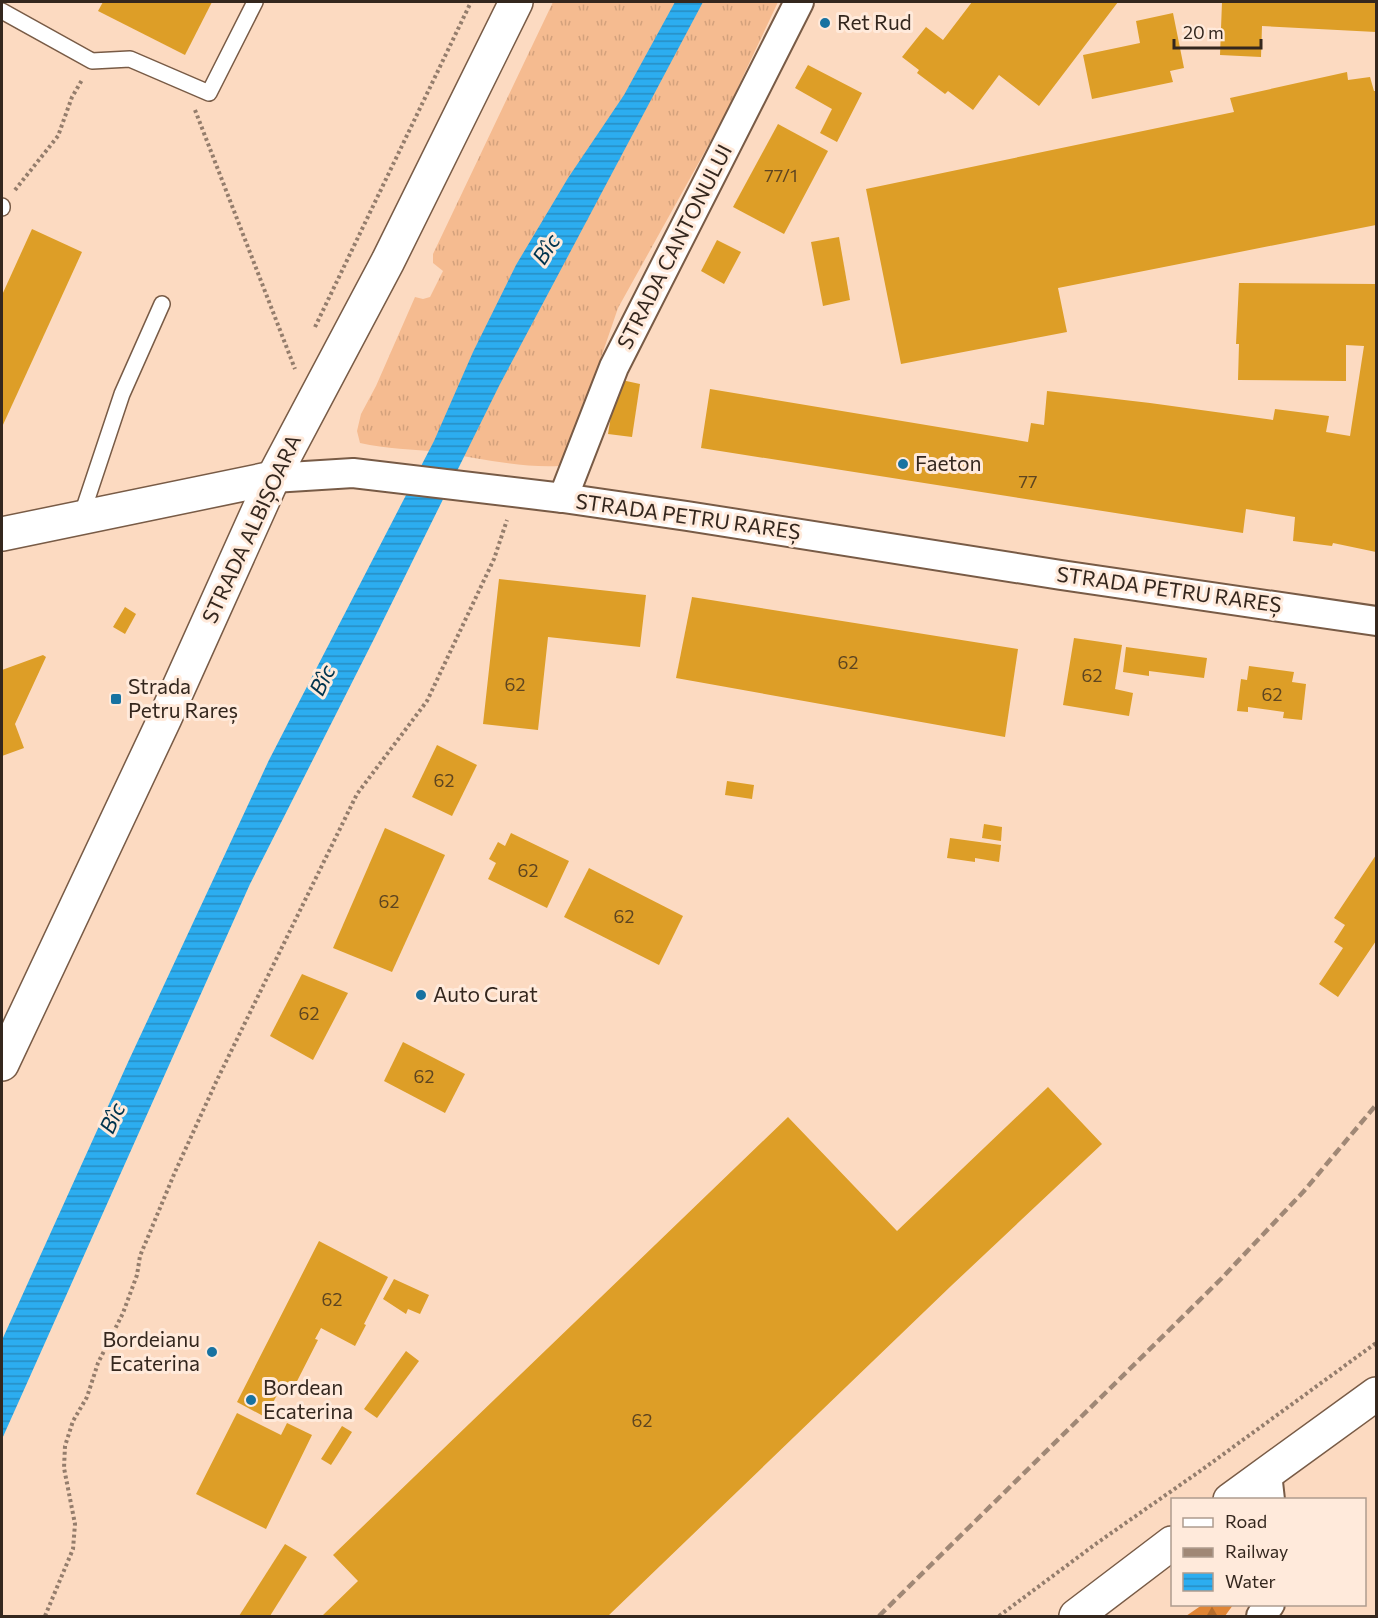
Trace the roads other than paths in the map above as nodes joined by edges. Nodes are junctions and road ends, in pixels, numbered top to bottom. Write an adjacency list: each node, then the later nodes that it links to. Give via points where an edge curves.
1 (255, 2): 4 (lane, via 209,93 130,59 93,61)
2 (516, 2): 6 (main road, STRADA ALBIȘOARA, via 388,261)
3 (799, 2): 7 (street, STRADA CANTONULUI, via 614,367)
4 (2, 11)
5 (162, 304): 8 (lane, via 122,394)
6 (273, 478): 7 (street, STRADA PETRU RAREȘ, via 353,472); 8 (main road, STRADA PETRU RAREȘ); 11 (main road, STRADA ALBIȘOARA)
7 (563, 498): 10 (street, STRADA PETRU RAREȘ)
8 (81, 517): 9 (main road, STRADA PETRU RAREȘ)
9 (2, 534)
10 (1377, 621)
11 (2, 1064)
12 (1377, 1394): 13 (main road)
13 (1269, 1486): 14 (main road)
14 (1236, 1498)
15 (1171, 1545): 16 (main road)
16 (1076, 1617)

